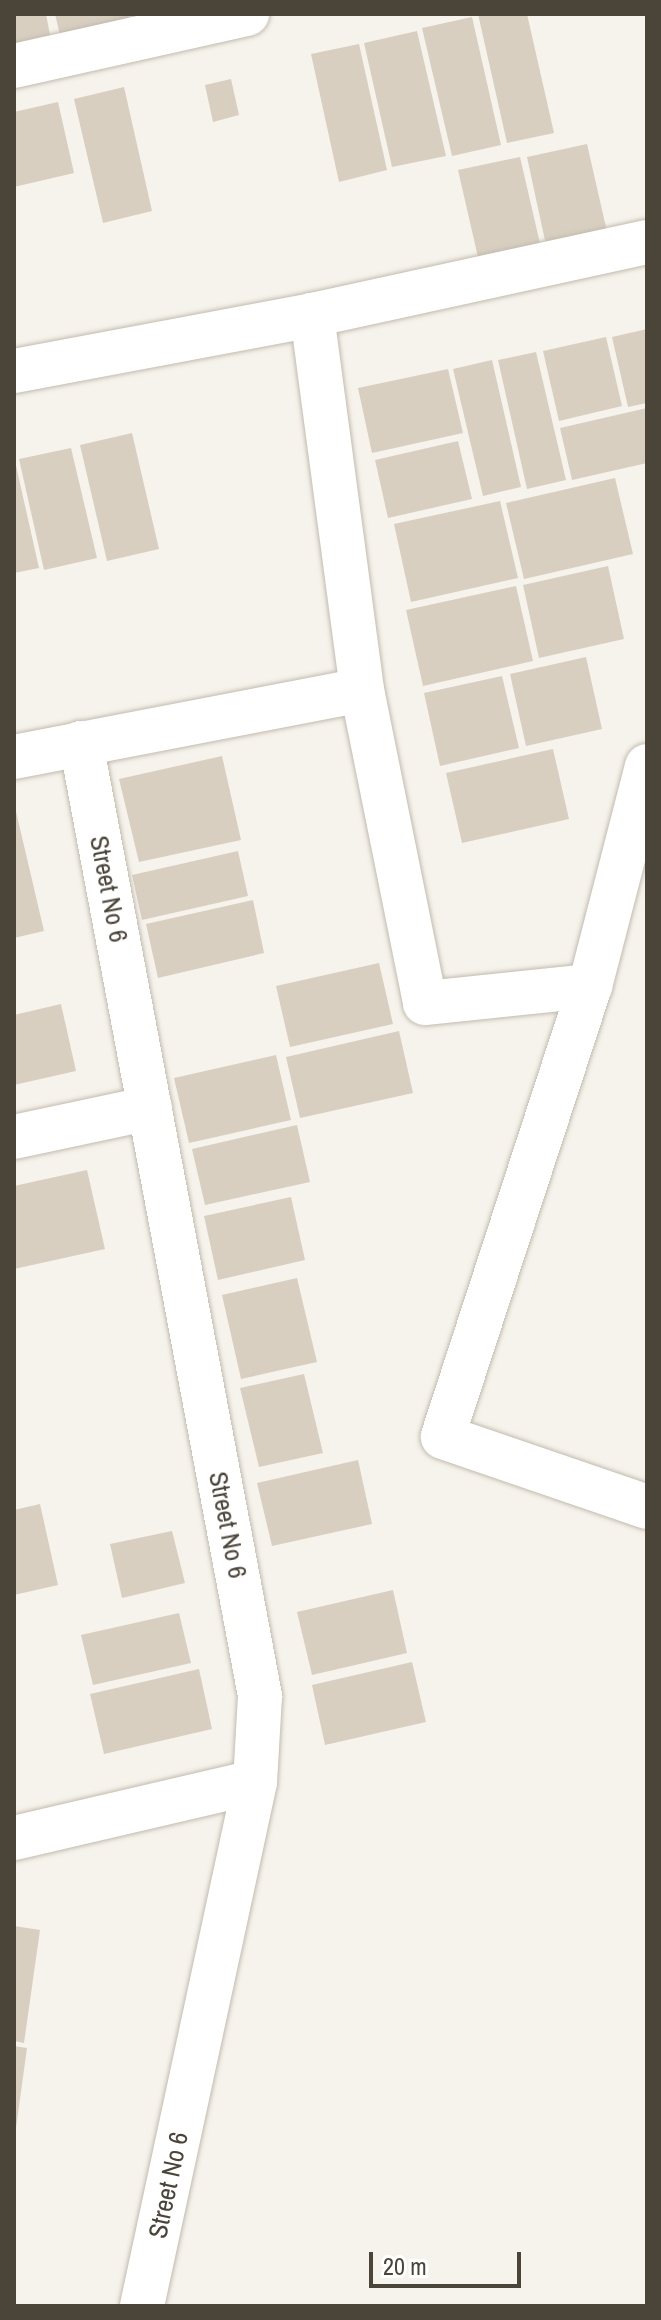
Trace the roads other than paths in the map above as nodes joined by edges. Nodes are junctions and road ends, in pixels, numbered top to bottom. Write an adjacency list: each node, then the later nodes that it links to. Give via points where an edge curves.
1 (247, 14): 2 (street)
2 (14, 66)
3 (647, 242): 4 (street)
4 (312, 315): 5 (street); 6 (street)
5 (14, 371)
6 (362, 690): 7 (street); 10 (street, via 425,1003)
7 (81, 743): 8 (street); 11 (street, Street No 6)
8 (14, 757)
9 (647, 766): 10 (street)
10 (590, 986): 13 (street, via 443,1437)
11 (150, 1108): 12 (street); 14 (street, Street No 6, via 260,1696)
12 (14, 1137)
13 (647, 1507)
14 (255, 1782): 15 (street); 16 (street, Street No 6)
15 (14, 1838)
16 (142, 2306)

